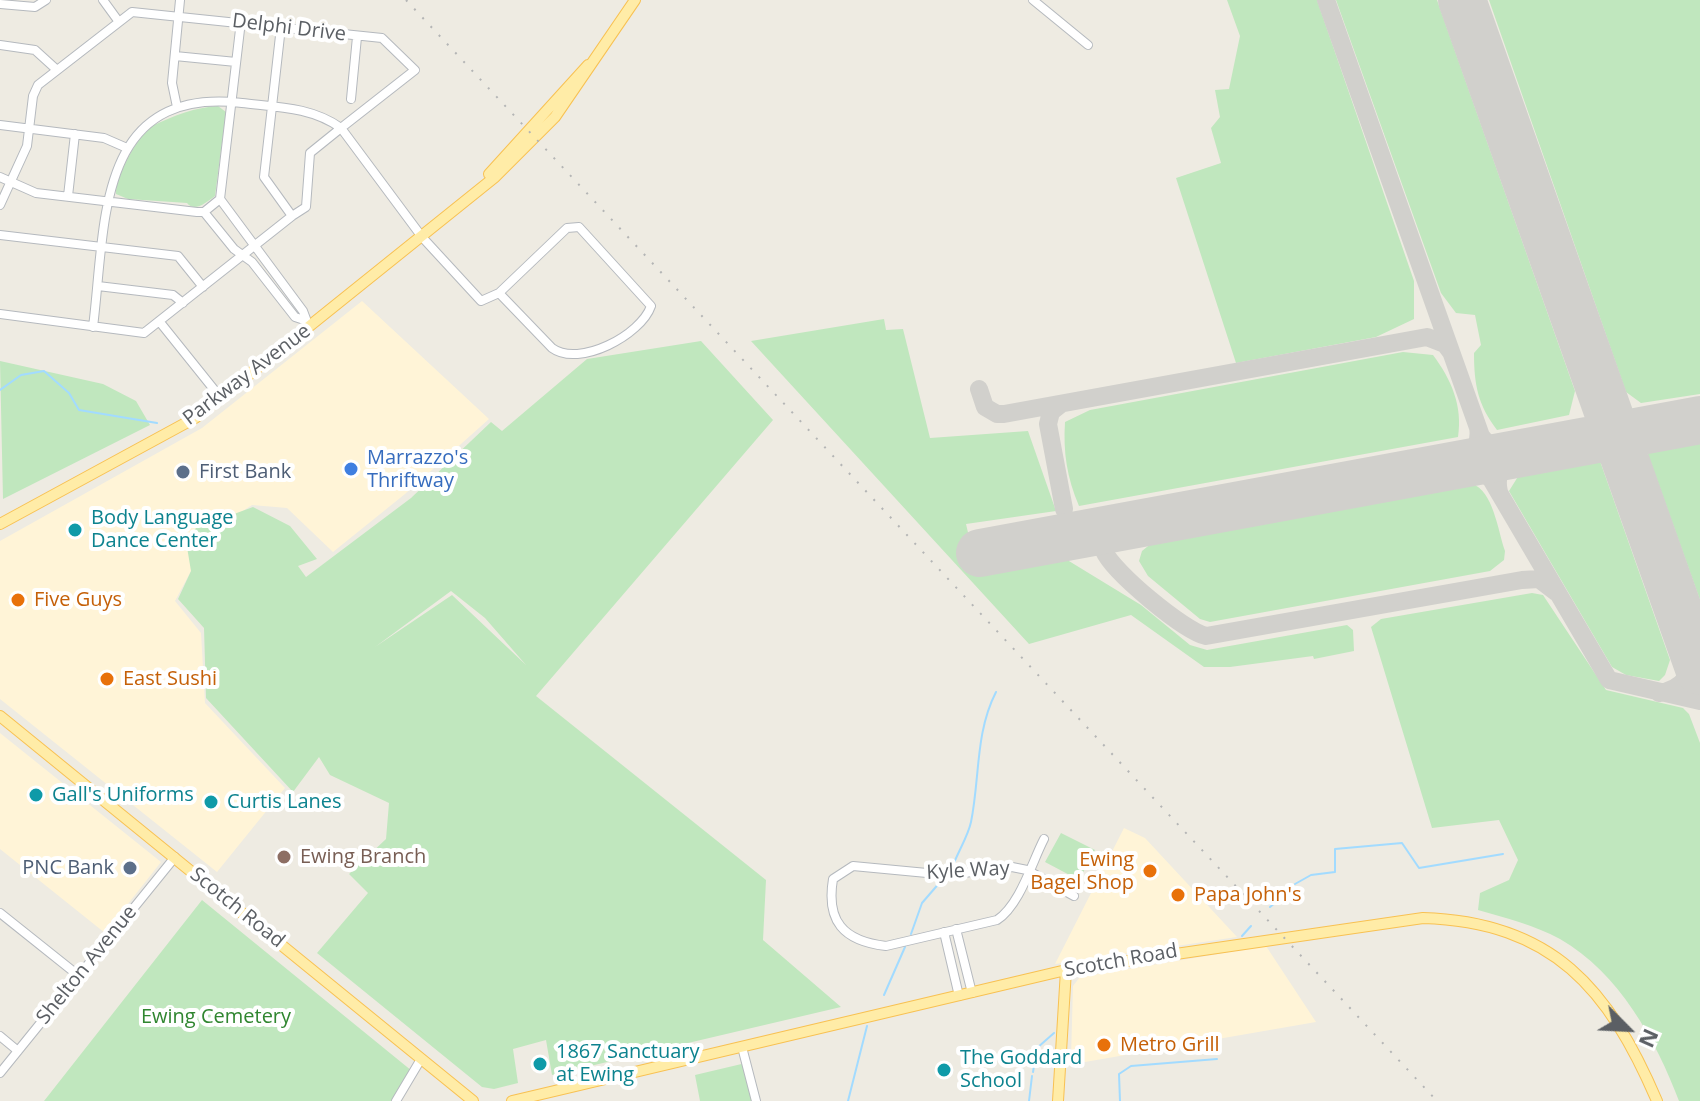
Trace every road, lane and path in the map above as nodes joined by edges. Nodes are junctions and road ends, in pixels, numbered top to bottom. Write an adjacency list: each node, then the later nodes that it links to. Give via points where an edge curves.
1 (46, 0): 6 (street, via 35,7)
2 (103, 0): 9 (street)
3 (180, 0): 7 (street)
4 (635, 0): 35 (main road, Parkway Avenue, via 540,134)
5 (1033, 0): 13 (street)
6 (0, 4)
7 (178, 15): 8 (street, Delphi Drive); 9 (street, Delphi Drive, via 132,12); 14 (street)
8 (241, 21): 10 (street, Delphi Drive); 15 (street)
9 (119, 22): 16 (street, Delphi Drive)
10 (281, 27): 11 (street, Delphi Drive); 20 (street)
11 (357, 37): 17 (street); 22 (street, Delphi Drive, via 382,38 415,70)
12 (0, 45): 16 (street, via 35,50)
13 (1088, 45)
14 (175, 56): 15 (street); 19 (street, via 172,95)
15 (236, 62): 18 (street)
16 (57, 70): 23 (street, Delphi Drive, via 38,85)
17 (351, 99)
18 (232, 102): 19 (street); 20 (street); 29 (street)
19 (177, 107): 25 (street, via 144,127)
20 (271, 107): 22 (street, via 323,115); 33 (street, via 264,177)
21 (0, 125): 23 (street)
22 (341, 128): 33 (street, via 310,153 306,207); 35 (street)
23 (29, 129): 24 (street); 27 (street, Delphi Drive)
24 (75, 134): 25 (street); 28 (street)
25 (127, 148): 30 (street, via 114,172)
26 (0, 177): 27 (street)
27 (11, 182): 28 (street, via 27,191); 31 (street, Delphi Drive)
28 (68, 196): 30 (street)
29 (220, 199): 32 (street); 37 (street)
30 (108, 201): 32 (street); 36 (street)
31 (0, 205)
32 (204, 212): 38 (street)
33 (292, 216): 37 (street)
34 (0, 235): 36 (street)
35 (422, 237): 41 (street, via 481,301); 45 (main road, Parkway Avenue)
36 (103, 247): 39 (street); 40 (street, via 178,256)
37 (255, 248): 38 (street); 45 (street, via 303,311)
38 (244, 256): 40 (street); 45 (street)
39 (98, 286): 42 (street, via 173,295); 46 (street)
40 (203, 287): 42 (street)
41 (499, 293): 41 (street, via 567,228 579,227 651,306 618,344 563,354)
42 (183, 303): 44 (street)
43 (0, 314): 46 (street)
44 (159, 321): 46 (street, via 144,333); 47 (street)
45 (306, 324): 47 (main road, Parkway Avenue)
46 (93, 327)
47 (220, 397): 48 (main road, Parkway Avenue, via 195,418)
48 (0, 524)
49 (0, 716): 51 (main road, Scotch Road)
50 (1044, 839): 52 (street, Kyle Way)
51 (175, 857): 58 (street, Shelton Avenue); 64 (main road, Scotch Road)
52 (1027, 870): 53 (street, Kyle Way); 55 (street, Kyle Way, via 1005,915); 56 (street, Kyle Way, via 932,875 853,866 833,879 835,922 867,944 886,946)
53 (1074, 896)
54 (0, 913): 58 (street)
55 (956, 929): 56 (street, Kyle Way); 59 (street)
56 (944, 932): 60 (street)
57 (1066, 970): 59 (main road, Scotch Road); 70 (main road); 71 (main road, Scotch Road, via 1402,919 1483,925 1540,948 1588,985 1626,1033)
58 (79, 976): 63 (street, Shelton Avenue)
59 (972, 993): 60 (main road, Scotch Road)
60 (959, 996): 62 (main road, Scotch Road)
61 (0, 1036): 63 (street)
62 (742, 1047): 68 (main road, Scotch Road); 69 (street)
63 (18, 1051): 65 (street, Shelton Avenue)
64 (421, 1059): 66 (street); 67 (main road, Scotch Road)
65 (0, 1073)
66 (396, 1101)
67 (473, 1101)
68 (512, 1101)
69 (756, 1101)
70 (1058, 1101)
71 (1657, 1101)

